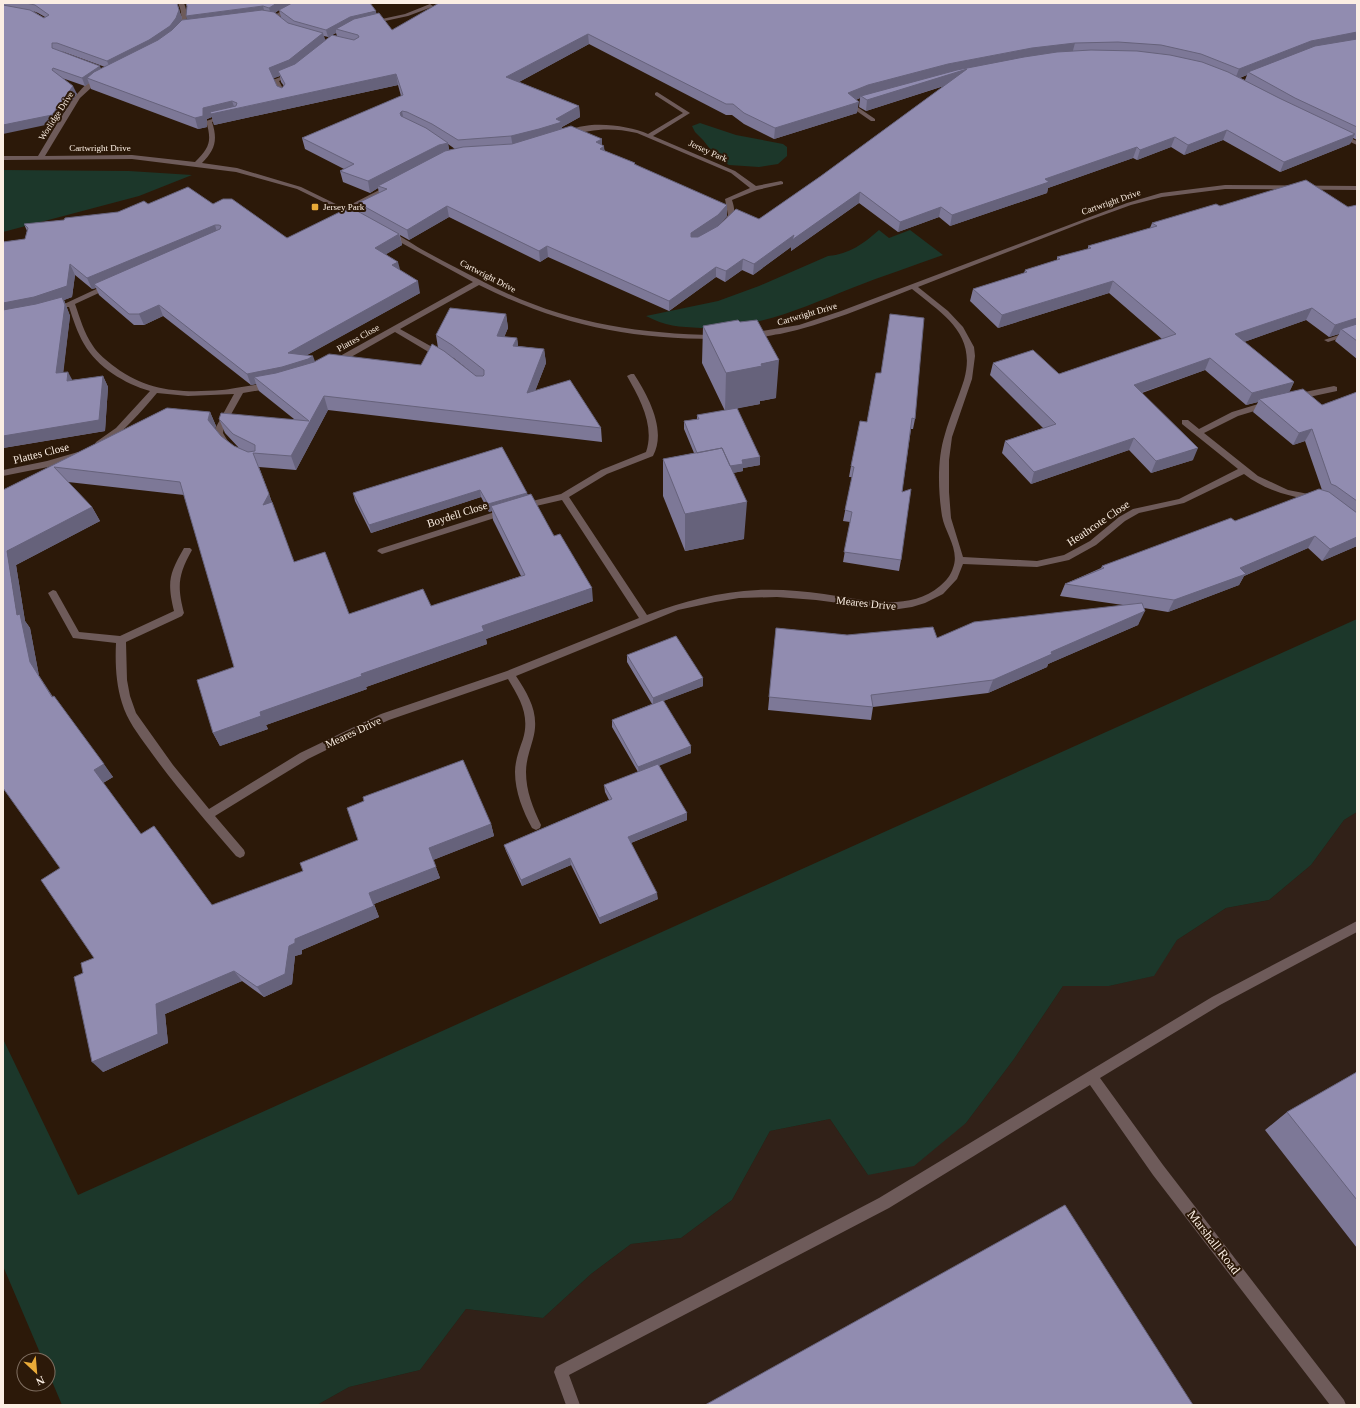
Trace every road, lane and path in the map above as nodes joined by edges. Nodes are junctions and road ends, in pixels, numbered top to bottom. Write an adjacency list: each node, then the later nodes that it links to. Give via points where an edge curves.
1 (181, 3): 8 (street, via 186,18 185,27)
2 (297, 3): 5 (street)
3 (430, 6): 7 (street, via 406,15)
4 (265, 17): 5 (street)
5 (273, 18): 6 (street)
6 (283, 22)
7 (368, 23)
8 (174, 36)
9 (299, 71): 12 (street, via 276,80)
10 (106, 74): 21 (street, Worlidge Drive, via 78,97)
11 (657, 94): 17 (street, via 687,113)
12 (284, 96)
13 (864, 101): 15 (street, via 851,105)
14 (230, 116): 22 (street, via 210,121 212,147)
15 (873, 120)
16 (1335, 134): 19 (street)
17 (650, 135): 18 (street, Jersey Park, via 622,128 599,127 582,129); 25 (street, Jersey Park, via 733,172)
18 (558, 138)
19 (1357, 143)
20 (3, 158): 21 (street, Cartwright Drive)
21 (40, 158): 22 (street, Cartwright Drive, via 132,157)
22 (197, 164): 29 (street, Cartwright Drive, via 238,170 284,184)
23 (400, 181): 29 (street)
24 (781, 183): 25 (street)
25 (755, 188): 31 (street, via 728,199 732,218)
26 (1316, 188): 27 (street, Cartwright Drive); 28 (street); 35 (street, Cartwright Drive, via 1225,187 1161,196 1129,204)
27 (1357, 188)
28 (1326, 196)
29 (345, 210): 30 (street, Cartwright Drive)
30 (365, 220)
31 (722, 228)
32 (384, 231): 34 (street, Cartwright Drive)
33 (119, 282): 36 (street)
34 (479, 282): 38 (street, Plattes Close); 41 (street, Cartwright Drive, via 539,310 569,320 647,334)
35 (912, 286): 40 (street, Cartwright Drive, via 801,327); 59 (street, via 948,315 965,335 971,347 970,371 948,437 944,466 947,516)
36 (71, 303): 37 (street); 49 (street, via 87,343 99,358 124,378)
37 (61, 306)
38 (395, 329): 43 (street, Plattes Close); 44 (street, Plattes Close)
39 (1357, 331): 42 (street)
40 (743, 336)
41 (721, 337)
42 (1328, 340)
43 (448, 360)
44 (326, 367)
45 (631, 376): 55 (street, Boydell Close, via 644,397 651,421 650,454 604,472)
46 (280, 384): 48 (street)
47 (1334, 389): 51 (street, via 1235,414)
48 (240, 390): 49 (street, via 196,393); 52 (street, via 224,417 219,433 222,440)
49 (155, 391): 54 (street, Plattes Close, via 119,430 87,451 48,464)
50 (1185, 422): 51 (street)
51 (1198, 433): 53 (street)
52 (234, 450)
53 (1244, 470): 56 (street, via 1286,493 1311,496); 59 (street, Heathcote Close, via 1181,501 1136,510 1093,543 1066,558 1037,564)
54 (3, 473)
55 (564, 496): 58 (street, Boydell Close, via 522,506); 61 (street)
56 (1325, 501)
57 (187, 550): 62 (street, via 173,579 179,613)
58 (382, 551)
59 (959, 560): 61 (street, Meares Drive, via 959,566 947,585 925,600 906,606 776,594 740,594 676,607)
60 (53, 593): 62 (street, via 76,635)
61 (645, 619): 63 (street, Meares Drive)
62 (121, 640): 64 (street, via 120,666 127,706 151,744)
63 (510, 674): 64 (street, Meares Drive, via 385,718 330,742); 65 (street, via 528,707 531,720 521,763 521,780 523,796)
64 (208, 815): 66 (street)
65 (536, 825)
66 (240, 853)
67 (1357, 926): 68 (street, via 1216,1002)
68 (1092, 1077): 69 (street, via 884,1203 561,1372); 70 (street, Marshall Road, via 1158,1170)
69 (573, 1405)
70 (1339, 1405)

